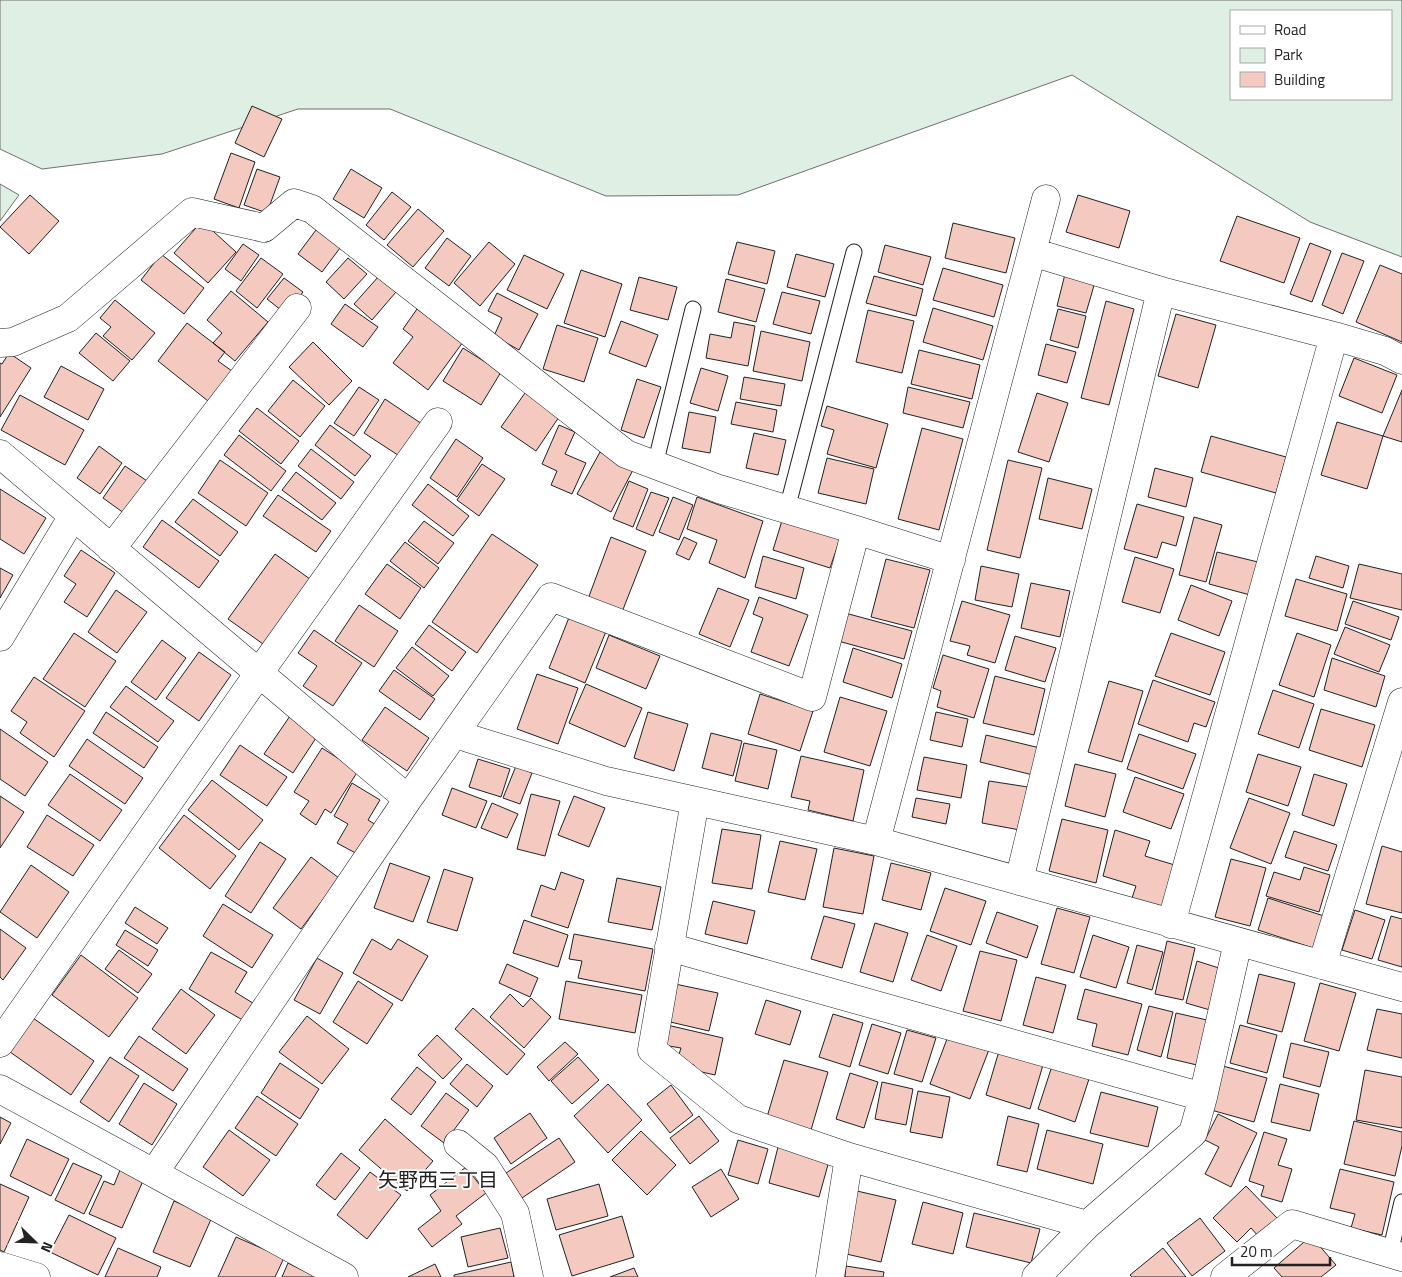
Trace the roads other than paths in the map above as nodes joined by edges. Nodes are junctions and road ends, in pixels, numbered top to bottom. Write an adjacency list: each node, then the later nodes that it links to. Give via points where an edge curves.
1 (1046, 199): 3 (street)
2 (854, 252): 13 (lane)
3 (1032, 252): 4 (street); 17 (street)
4 (1161, 292): 7 (street); 25 (street)
5 (297, 308): 16 (street)
6 (693, 309): 12 (lane)
7 (1334, 336): 9 (street, via 1385,351); 26 (street)
8 (0, 343): 12 (street, via 13,342 68,318 192,212 264,228 294,203 312,209 626,454)
9 (1402, 360)
10 (438, 422): 19 (street)
11 (0, 454): 14 (street)
12 (655, 465): 13 (street, via 719,489)
13 (787, 509): 15 (street)
14 (73, 516): 16 (street); 18 (street)
15 (856, 530): 17 (street); 21 (street, via 812,697 552,597)
16 (111, 549): 19 (street)
17 (951, 560): 24 (street)
18 (0, 637)
19 (258, 673): 22 (street); 31 (street)
20 (1402, 702): 29 (street)
21 (455, 734): 22 (street); 23 (street, via 606,781)
22 (408, 799): 36 (street)
23 (695, 801): 24 (street); 28 (street)
24 (876, 841): 25 (street)
25 (1019, 881): 26 (street)
26 (1171, 924): 27 (street)
27 (1238, 942): 29 (street); 33 (street)
28 (669, 947): 33 (street); 35 (street, via 652,1050 738,1119)
29 (1322, 965): 30 (street)
30 (1402, 987)
31 (0, 1043)
32 (0, 1089): 36 (street)
33 (1203, 1096): 38 (street, via 1192,1133)
34 (458, 1144): 43 (street, via 485,1166 515,1213)
35 (850, 1157): 38 (street); 44 (street)
36 (154, 1173): 42 (street)
37 (1402, 1202): 39 (lane)
38 (1087, 1225): 45 (street)
39 (1396, 1255): 46 (street, via 1292,1224)
40 (0, 1266): 41 (street)
41 (36, 1277)
42 (344, 1277)
43 (528, 1277)
44 (830, 1277)
45 (1036, 1277)
46 (1225, 1277)

